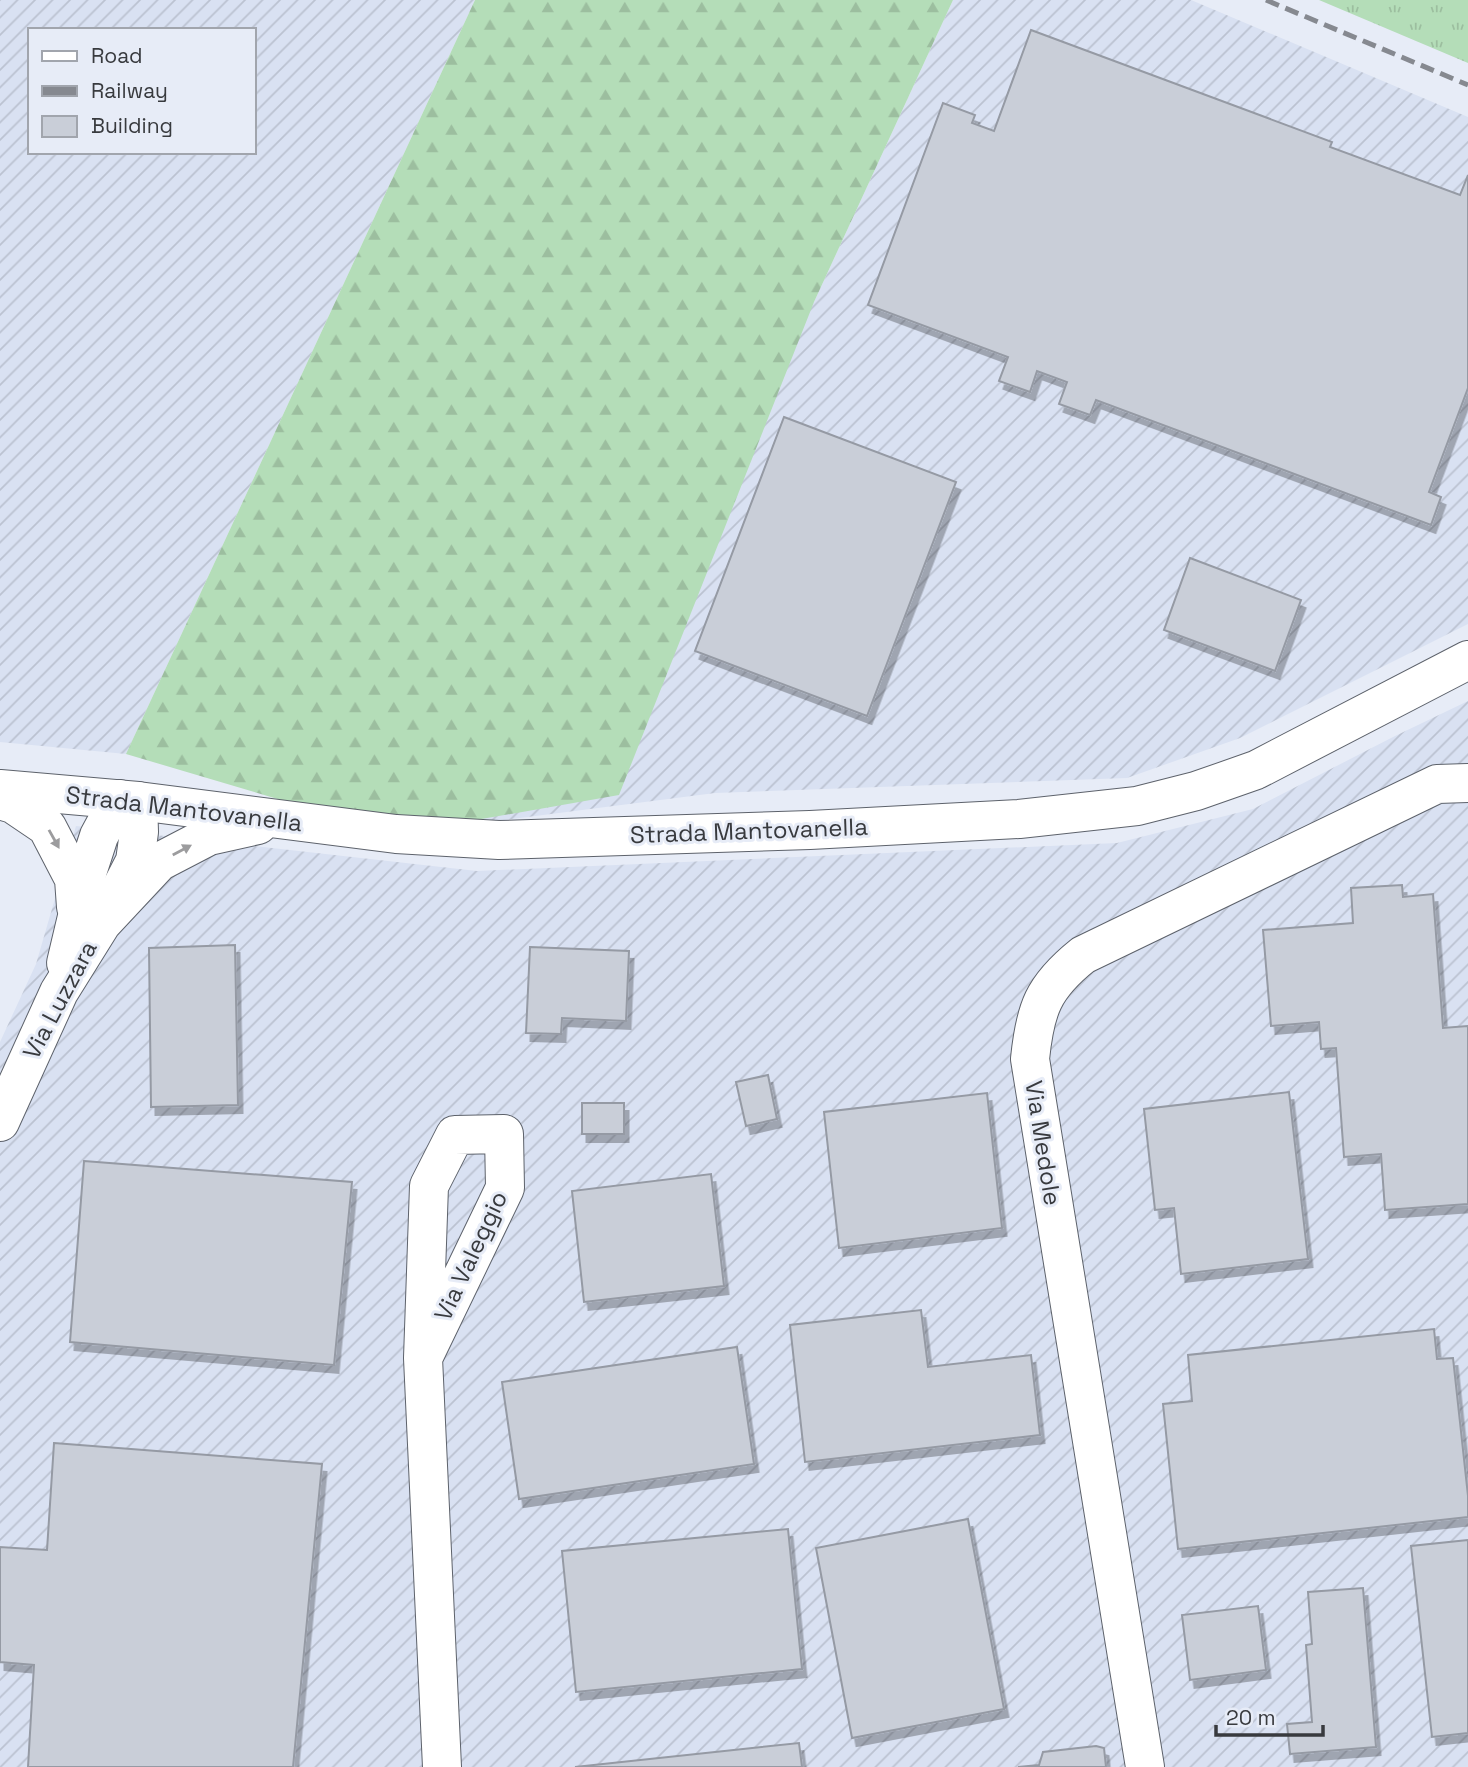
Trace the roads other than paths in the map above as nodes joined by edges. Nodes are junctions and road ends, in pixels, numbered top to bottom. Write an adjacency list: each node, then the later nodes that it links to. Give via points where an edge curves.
1 (1468, 660): 6 (street, Strada Mantovanella, via 1256,769 1137,806 810,830 499,841)
2 (1468, 783): 11 (street, Via Medole, via 1437,784 1083,955 1062,972 1045,995 1033,1026 1030,1059)
3 (0, 789): 5 (street, Strada Mantovanella)
4 (0, 800): 7 (street, Via Luzzara, one-way to 7, via 47,827)
5 (128, 800): 6 (street, Strada Mantovanella); 7 (street, via 139,832 135,861)
6 (283, 820): 7 (street, Via Luzzara, one-way to 6, via 159,862 209,836)
7 (89, 920): 8 (street, Via Luzzara)
8 (0, 1122)
9 (423, 1359): 9 (street, Via Valeggio, via 505,1188 504,1134 455,1135 429,1186); 10 (street, Via Valeggio)
10 (442, 1767)
11 (1145, 1767)

